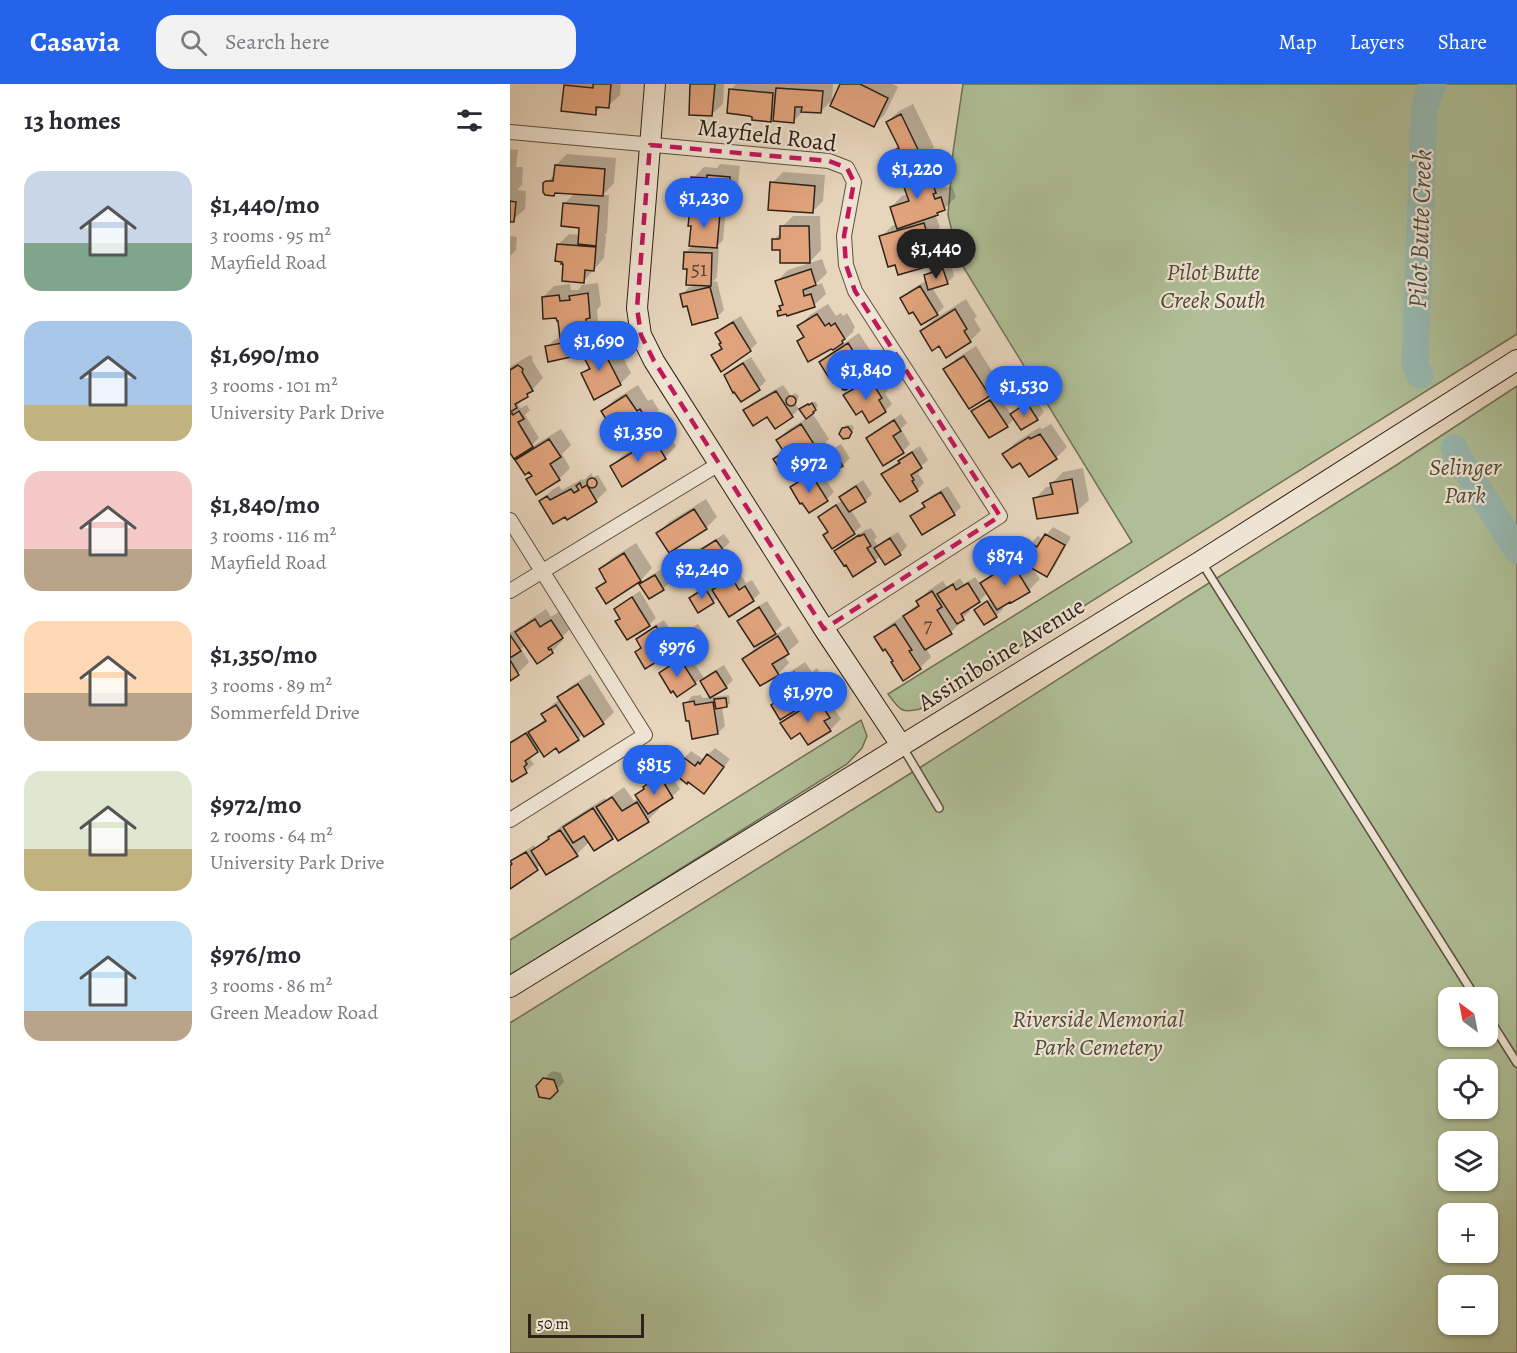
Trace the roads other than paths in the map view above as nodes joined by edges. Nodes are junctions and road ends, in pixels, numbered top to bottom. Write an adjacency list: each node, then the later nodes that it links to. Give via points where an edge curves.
1 (655, 84): 3 (street)
2 (510, 132): 3 (street, Mayfield Road)
3 (650, 145): 5 (street, via 637,308 641,334); 10 (street, Mayfield Road, via 829,161 847,168 854,182 844,236 846,265 855,291 1000,516)
4 (1517, 360): 7 (street, Assiniboine Avenue)
5 (719, 464): 8 (street); 10 (street)
6 (510, 520): 8 (street)
7 (1201, 561): 11 (street, Assiniboine Avenue); 15 (lane)
8 (542, 571): 9 (street); 13 (street, via 645,735)
9 (510, 591)
10 (824, 629): 11 (street)
11 (901, 745): 12 (lane); 14 (street, Assiniboine Avenue)
12 (939, 808)
13 (510, 820)
14 (510, 987)
15 (1469, 987)
16 (1498, 1033): 17 (lane)
17 (1517, 1063)

